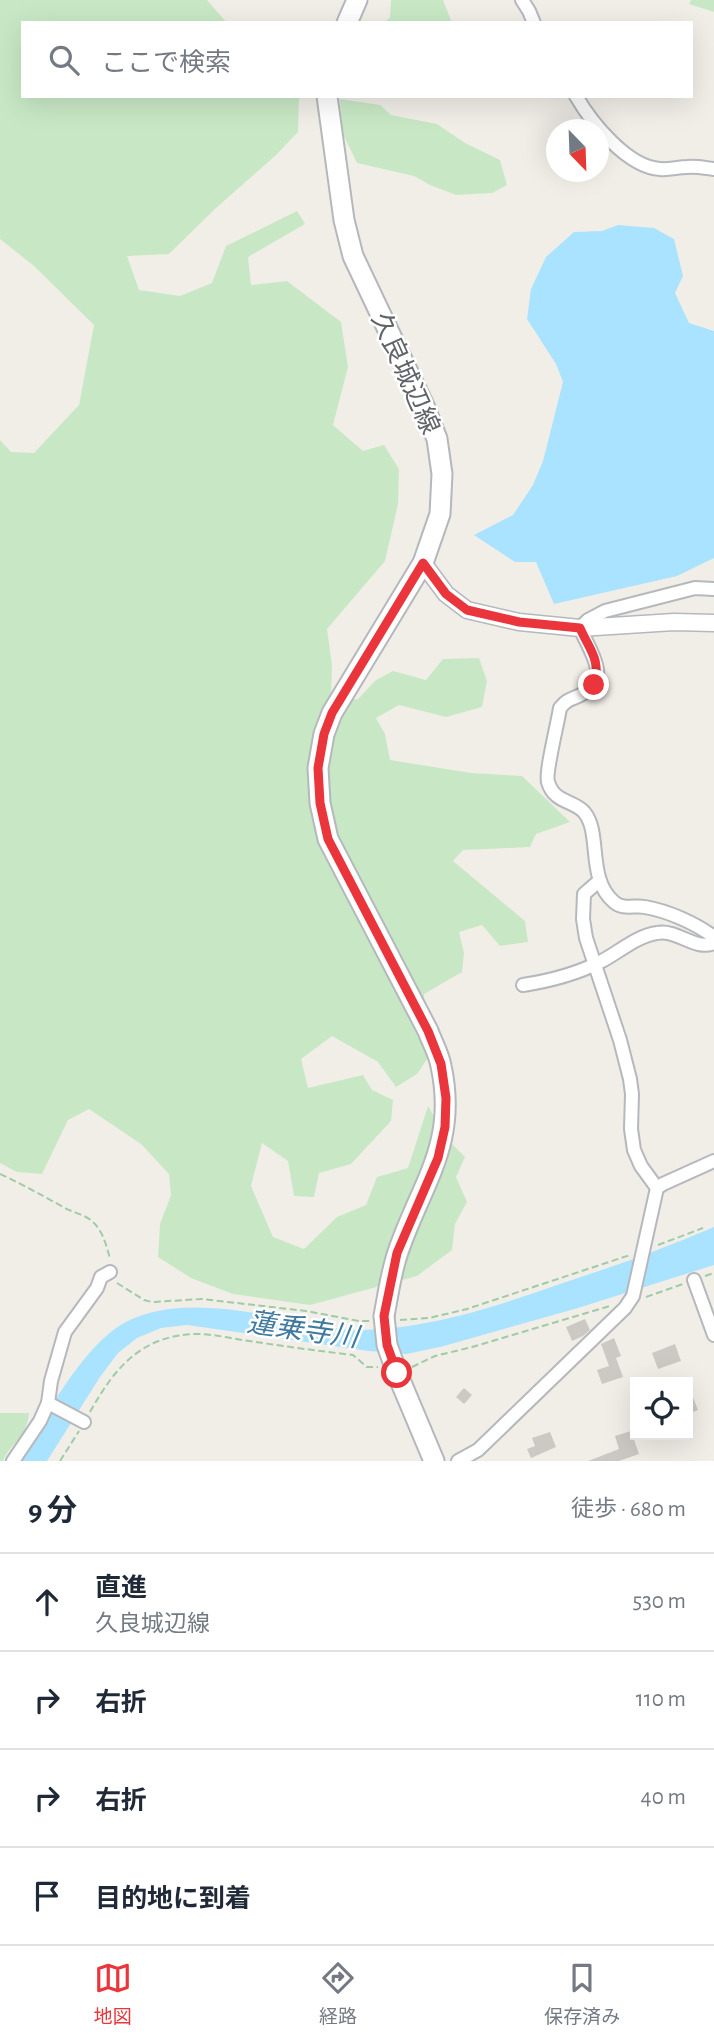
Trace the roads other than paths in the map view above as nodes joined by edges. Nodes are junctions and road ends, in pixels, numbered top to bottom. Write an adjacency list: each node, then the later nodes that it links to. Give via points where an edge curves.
1 (358, 0): 3 (main road)
2 (522, 0): 4 (street)
3 (348, 21)
4 (533, 21)
5 (327, 98): 8 (main road, 久良城辺線, via 353,256 437,439 442,474 440,514)
6 (577, 98): 7 (street, via 592,122 644,166)
7 (714, 170)
8 (423, 563): 11 (street, via 446,594 467,610 519,622); 25 (main road, 久良城辺線, bridge, via 332,713 318,768 328,839 441,1064 445,1127 438,1158 397,1253 386,1319 387,1345 395,1369)
9 (714, 589): 11 (street, via 695,588 605,611)
10 (713, 621): 11 (street)
11 (580, 628): 12 (street, via 598,671 594,685 567,699 560,708 547,775 553,793 584,811)
12 (599, 881): 13 (street, via 614,902 663,913); 15 (street, via 584,894 583,919)
13 (714, 937)
14 (714, 943): 15 (street, via 708,946 674,933 658,933)
15 (594, 965): 16 (street); 18 (street, via 630,1079 634,1150)
16 (523, 985)
17 (714, 1161): 18 (street)
18 (657, 1188): 26 (street, via 632,1299 478,1450)
19 (110, 1272): 22 (street, via 101,1277 65,1332 51,1381)
20 (694, 1280): 21 (street)
21 (714, 1335)
22 (51, 1404): 23 (street); 24 (street)
23 (82, 1421)
24 (13, 1461)
25 (435, 1461)
26 (458, 1461)

